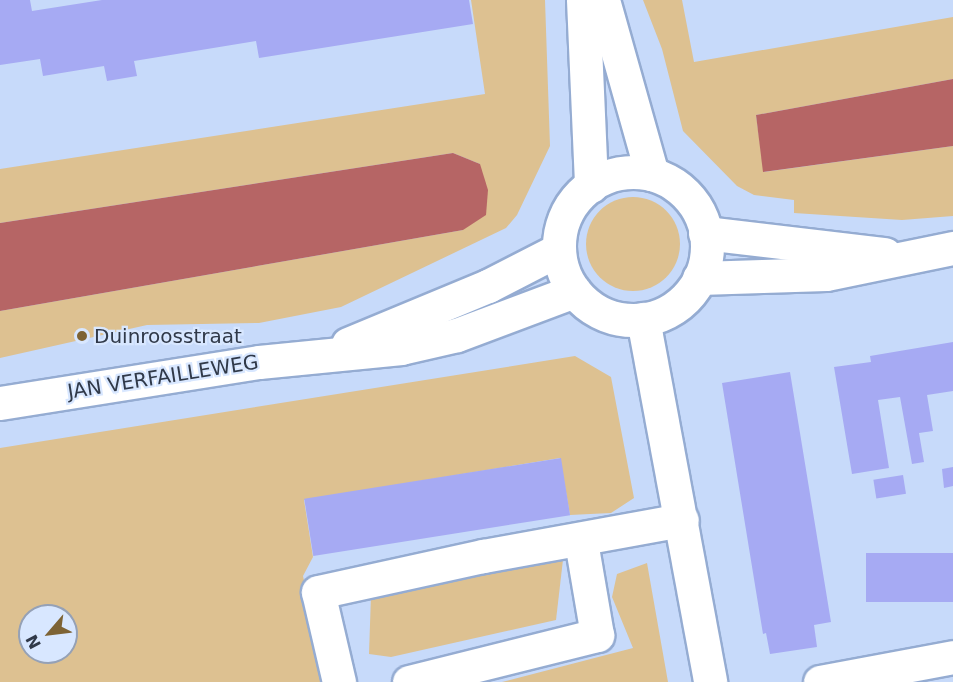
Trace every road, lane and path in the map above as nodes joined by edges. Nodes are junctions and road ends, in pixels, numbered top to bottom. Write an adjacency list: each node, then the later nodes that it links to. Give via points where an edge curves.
1 (583, 0): 4 (street)
2 (603, 0): 3 (street)
3 (652, 174): 4 (street, via 614,175); 5 (street, via 675,183 688,196 704,222)
4 (591, 186): 7 (street, via 564,220)
5 (705, 232): 8 (street); 9 (street, via 709,252)
6 (953, 248): 8 (street)
7 (558, 250): 10 (street, via 564,274); 12 (street, JAN VERFAILLEWEG, via 488,286)
8 (905, 257): 9 (street, via 826,274)
9 (699, 278): 11 (street, via 682,299 662,313)
10 (574, 291): 11 (street, via 598,312); 12 (street, JAN VERFAILLEWEG, via 457,335 401,348)
11 (643, 319): 14 (street)
12 (327, 353): 13 (street, JAN VERFAILLEWEG)
13 (0, 403)
14 (682, 519): 15 (street); 19 (street)
15 (581, 541): 17 (street, via 483,556 318,592); 18 (street, via 597,635)
16 (953, 657): 20 (street)
17 (339, 682)
18 (409, 682)
19 (710, 682)
20 (820, 682)

